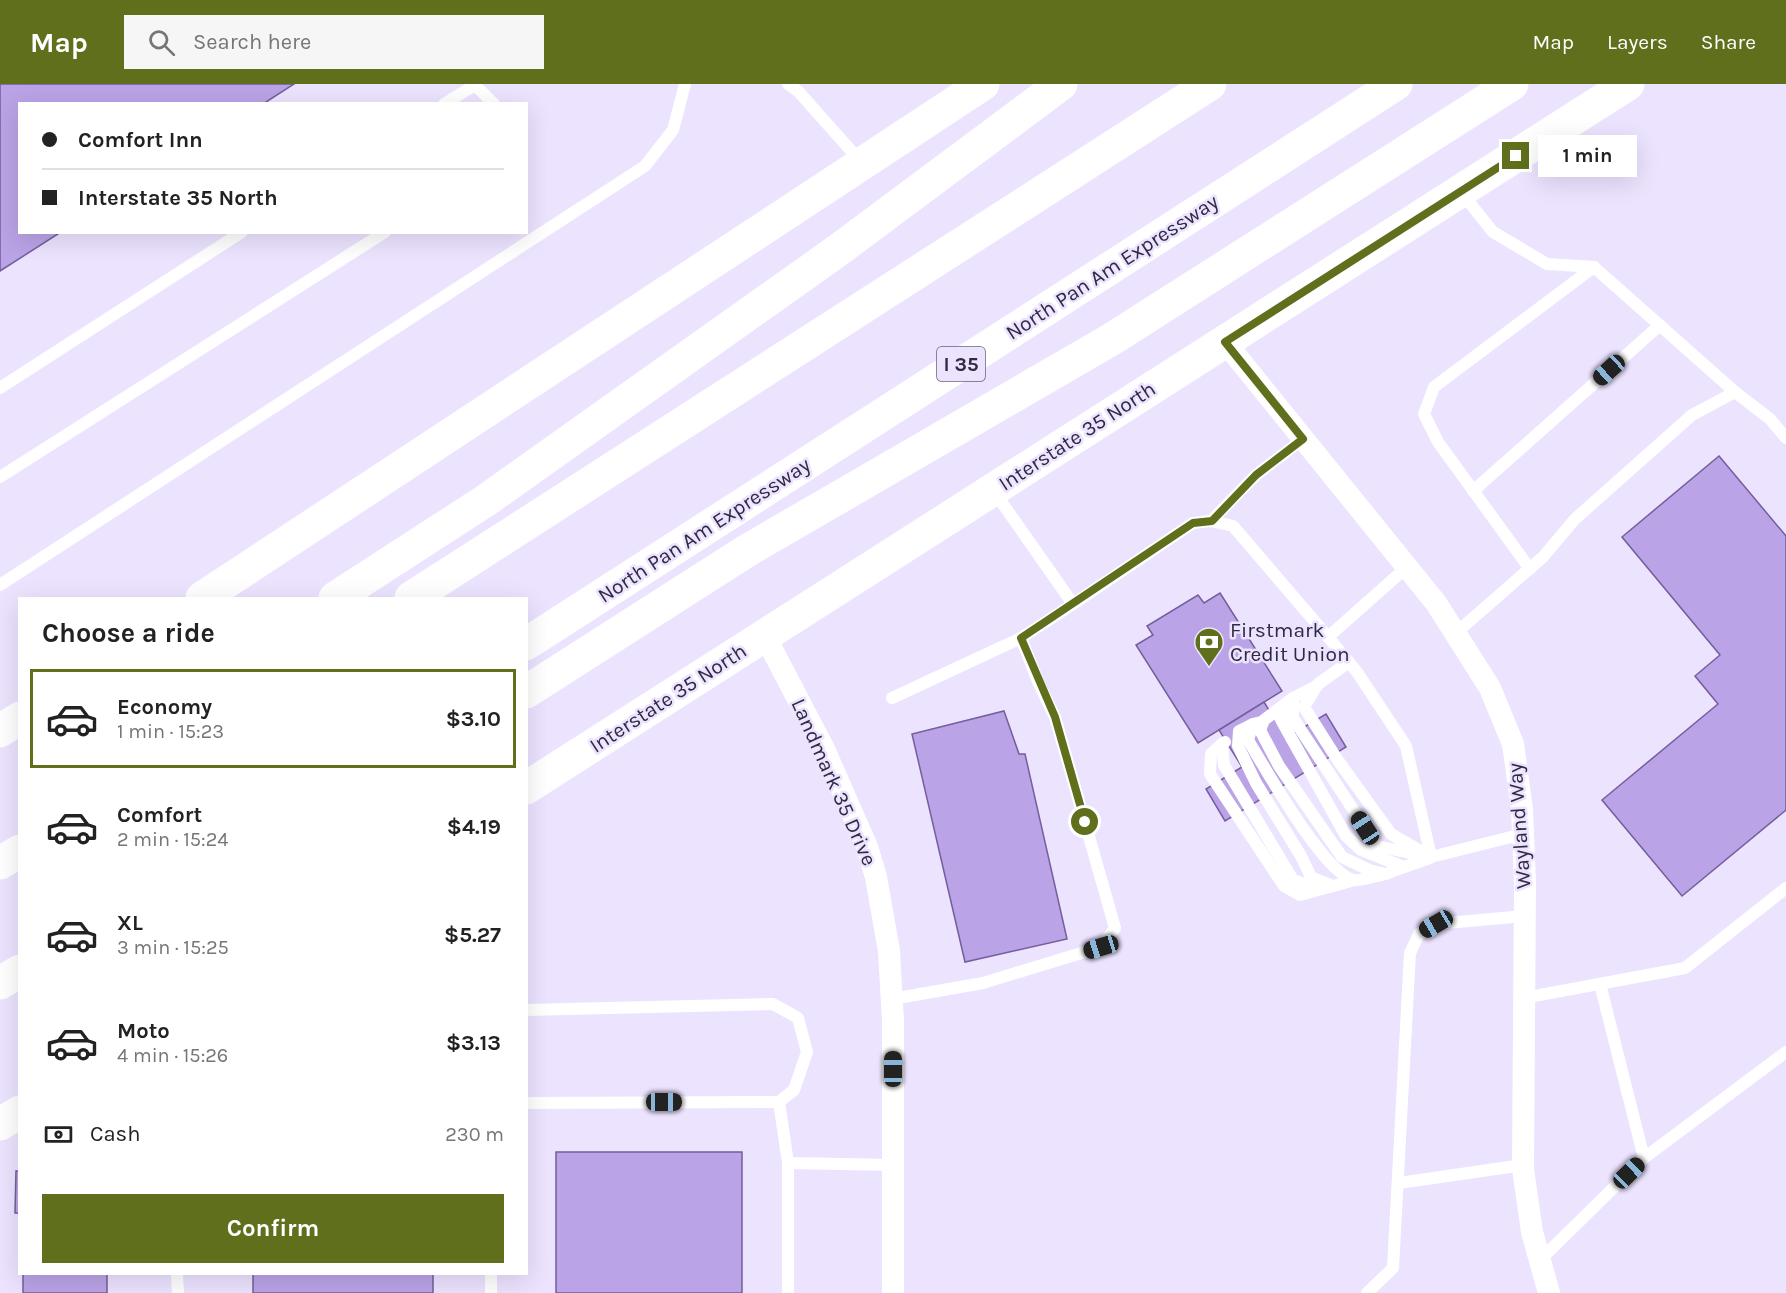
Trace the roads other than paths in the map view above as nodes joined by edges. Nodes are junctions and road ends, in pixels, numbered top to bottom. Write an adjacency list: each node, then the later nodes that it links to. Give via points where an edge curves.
1 (685, 84): 28 (lane, via 673,130 645,166)
2 (788, 84): 11 (lane)
3 (983, 84): 11 (main road)
4 (1061, 84): 30 (main road, via 837,251 590,427)
5 (1210, 84): 31 (main road)
6 (1396, 84): 37 (main road, North Pan Am Expressway / I 35)
7 (1512, 84): 40 (main road, via 1112,339 748,550)
8 (1628, 84): 12 (main road, Interstate 35 North)
9 (447, 102): 10 (lane, via 475,85)
10 (492, 102)
11 (862, 164): 29 (main road)
12 (1460, 191): 15 (lane, via 1492,232 1547,264); 17 (main road, Interstate 35 North)
13 (239, 234): 18 (lane)
14 (382, 234): 22 (lane)
15 (1594, 267): 16 (lane); 24 (lane, via 1434,387 1424,414 1438,442)
16 (1660, 325): 19 (lane); 24 (lane)
17 (1225, 342): 21 (street, Wayland Way); 23 (main road, Interstate 35 North)
18 (0, 388)
19 (1735, 392): 20 (lane, via 1770,419); 27 (lane, via 1684,422 1575,519)
20 (1786, 438)
21 (1303, 439): 25 (lane, via 1256,475); 26 (street, Wayland Way)
22 (0, 477)
23 (993, 490): 32 (lane); 34 (main road, Interstate 35 North)
24 (1473, 491): 27 (lane)
25 (1212, 521): 32 (lane, via 1193,523); 35 (lane, via 1233,526)
26 (1407, 567): 33 (street, Wayland Way); 35 (lane)
27 (1530, 569): 33 (lane)
28 (0, 585)
29 (204, 597)
30 (337, 597)
31 (413, 597)
32 (1073, 604): 36 (lane)
33 (1457, 632): 48 (street, Wayland Way, via 1490,688 1513,744)
34 (765, 636): 47 (main road, Interstate 35 North); 62 (street, Landmark 35 Drive, via 824,749 867,847 889,951)
35 (1328, 637): 38 (lane)
36 (1021, 638): 41 (lane); 62 (lane, via 1055,717 1115,928 1101,947 983,983)
37 (528, 643)
38 (1348, 662): 39 (lane); 50 (lane, via 1406,746)
39 (1318, 684): 42 (lane); 50 (lane, via 1304,707 1337,759 1391,834)
40 (528, 691)
41 (892, 698)
42 (1293, 698): 44 (lane); 50 (lane, via 1293,718 1377,846); 52 (lane, via 1280,718 1346,836 1361,850)
43 (18, 719): 45 (main road)
44 (1258, 722): 46 (lane); 53 (lane, via 1279,766 1342,857); 54 (lane, via 1248,740 1282,797 1335,871)
45 (0, 731)
46 (1239, 731): 55 (lane, via 1238,746 1256,783 1311,877); 55 (lane, via 1222,744 1224,765 1293,880 1310,886)
47 (528, 787)
48 (1523, 834): 50 (lane); 57 (street, Wayland Way)
49 (18, 852): 51 (main road)
50 (1431, 857): 52 (lane)
51 (0, 863)
52 (1404, 867): 53 (lane)
53 (1386, 874): 54 (lane)
54 (1355, 880): 55 (lane)
55 (1333, 886)
56 (1786, 888): 60 (lane, via 1685,968)
57 (1524, 916): 61 (street, Wayland Way); 73 (lane, via 1436,924 1419,934 1410,954)
58 (18, 972): 59 (main road)
59 (0, 983)
60 (1600, 984): 61 (lane); 69 (lane)
61 (1523, 998): 72 (street, Wayland Way)
62 (892, 999): 71 (street, Landmark 35 Drive)
63 (528, 1010): 65 (lane, via 773,1004 798,1018 807,1052 794,1090)
64 (1786, 1052): 69 (lane)
65 (779, 1102): 66 (lane); 70 (lane)
66 (528, 1103)
67 (18, 1113): 68 (main road)
68 (0, 1124)
69 (1644, 1158): 74 (lane)
70 (788, 1163): 71 (lane); 79 (lane)
71 (893, 1165): 80 (street, Landmark 35 Drive)
72 (1523, 1165): 73 (lane); 74 (street, Wayland Way)
73 (1399, 1183): 81 (lane, via 1393,1268)
74 (1540, 1260): 82 (street, Wayland Way)
75 (177, 1275): 77 (lane)
76 (491, 1275): 78 (lane)
77 (178, 1293)
78 (491, 1293)
79 (788, 1293)
80 (893, 1293)
81 (1367, 1293)
82 (1549, 1293)

